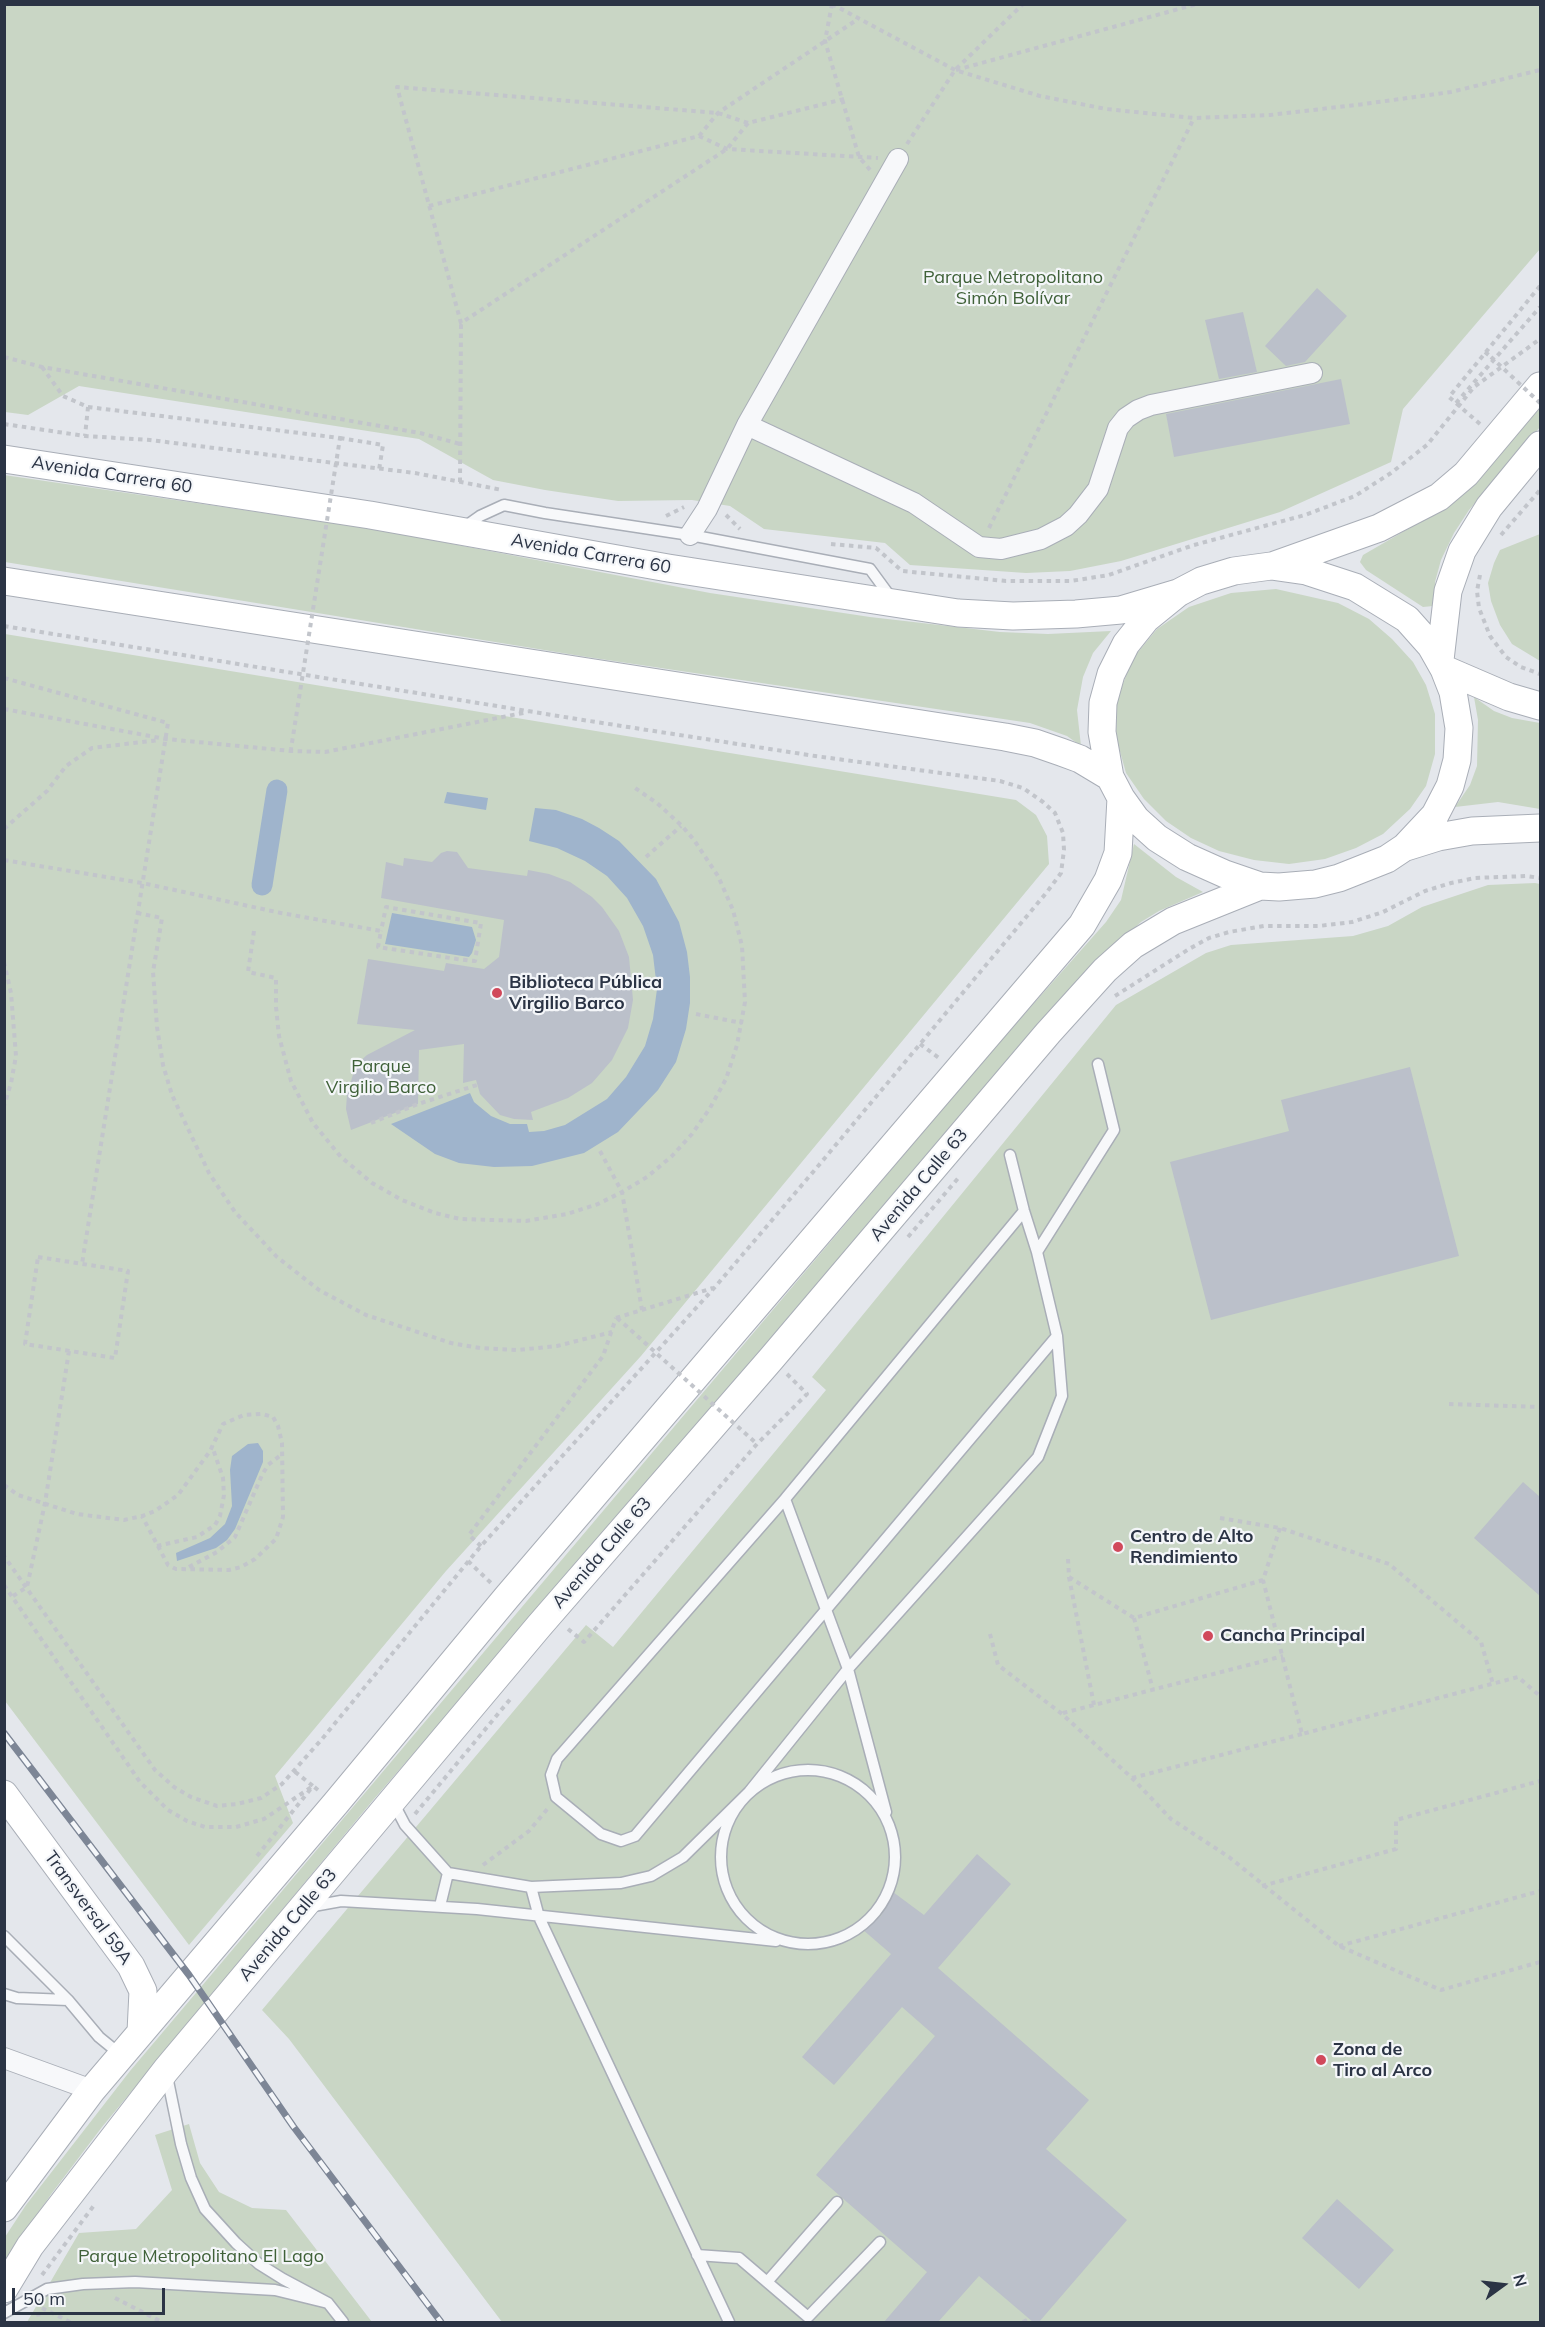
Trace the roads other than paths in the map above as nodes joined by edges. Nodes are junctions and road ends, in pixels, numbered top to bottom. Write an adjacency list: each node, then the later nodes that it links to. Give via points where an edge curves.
1 (898, 159): 4 (street)
2 (1312, 373): 4 (street, via 1138,410 1118,428 1098,489 1078,516 1041,539 1001,549 979,548 914,503)
3 (1540, 386): 9 (main road, via 1453,487 1411,513 1335,545)
4 (747, 425): 8 (street, via 707,509)
5 (1540, 445): 13 (main road, via 1489,507 1462,551 1448,591)
6 (4, 459): 7 (main road, Avenida Carrera 60)
7 (459, 531): 8 (lane, via 504,505); 12 (main road, Avenida Carrera 60)
8 (690, 535): 12 (lane, via 870,569)
9 (1271, 566): 11 (main road, via 1234,571); 13 (main road, via 1332,579 1379,600 1407,619)
10 (4, 581): 15 (main road, via 1005,736 1080,759)
11 (1178, 593): 12 (main road, Avenida Carrera 60, via 1121,610 1076,615 958,614); 15 (main road, via 1146,619 1126,644 1111,674 1103,703 1102,732)
12 (896, 604)
13 (1442, 665): 14 (main road, via 1509,697); 17 (main road, via 1453,692 1459,728 1457,760 1450,786 1435,815)
14 (1540, 706)
15 (1116, 788): 18 (main road, via 1136,819 1157,838 1206,866); 40 (main road, via 1118,854 1082,925)
16 (1540, 828): 17 (main road, via 1472,831)
17 (1405, 847): 18 (main road, via 1340,879 1279,887)
18 (1260, 885): 29 (main road, Avenida Calle 63, via 1155,930 1105,970 539,1626)
19 (1098, 1064): 22 (lane, via 1114,1130)
20 (1010, 1155): 21 (lane)
21 (1024, 1211): 22 (lane); 24 (lane)
22 (1037, 1252): 23 (lane)
23 (1057, 1336): 25 (lane); 26 (lane, via 1062,1396 1038,1457)
24 (785, 1499): 25 (lane); 25 (lane, via 557,1759 551,1775 556,1797 601,1834 621,1841 635,1836)
25 (825, 1607): 26 (lane)
26 (848, 1669): 27 (lane); 30 (lane)
27 (749, 1792): 30 (lane, via 774,1776 803,1769 833,1773 859,1786 880,1808); 32 (lane, via 683,1857 651,1876 621,1883); 37 (lane, via 732,1814 722,1841 722,1870 731,1897 748,1920 771,1936)
28 (4, 1794): 40 (main road, Transversal 59A, via 131,1966 142,1991)
29 (399, 1813): 31 (lane); 34 (main road, Avenida Calle 63)
30 (892, 1835): 37 (lane, via 895,1863 888,1890 874,1914 852,1932 826,1942)
31 (448, 1873): 32 (lane); 33 (lane)
32 (531, 1887): 35 (lane)
33 (440, 1906): 34 (lane, via 341,1901); 35 (lane)
34 (302, 1908): 43 (main road, Avenida Calle 63)
35 (539, 1917): 37 (lane); 48 (lane)
36 (4, 1936): 39 (lane)
37 (799, 1944)
38 (4, 1994): 39 (lane)
39 (68, 2000): 41 (lane)
40 (141, 2032): 41 (main road)
41 (121, 2056): 44 (main road)
42 (4, 2058): 44 (street)
43 (166, 2070): 50 (main road, Avenida Calle 63, via 30,2246); 51 (lane, via 190,2178 205,2209 259,2264)
44 (92, 2090): 46 (main road)
45 (837, 2202): 49 (lane)
46 (4, 2208)
47 (880, 2242): 49 (lane, via 808,2317)
48 (697, 2256): 49 (lane, via 739,2258); 54 (lane)
49 (767, 2282)
50 (15, 2294): 51 (lane, via 83,2284 135,2282 275,2290); 52 (lane)
51 (328, 2303): 53 (lane)
52 (4, 2313)
53 (343, 2322)
54 (729, 2322)

